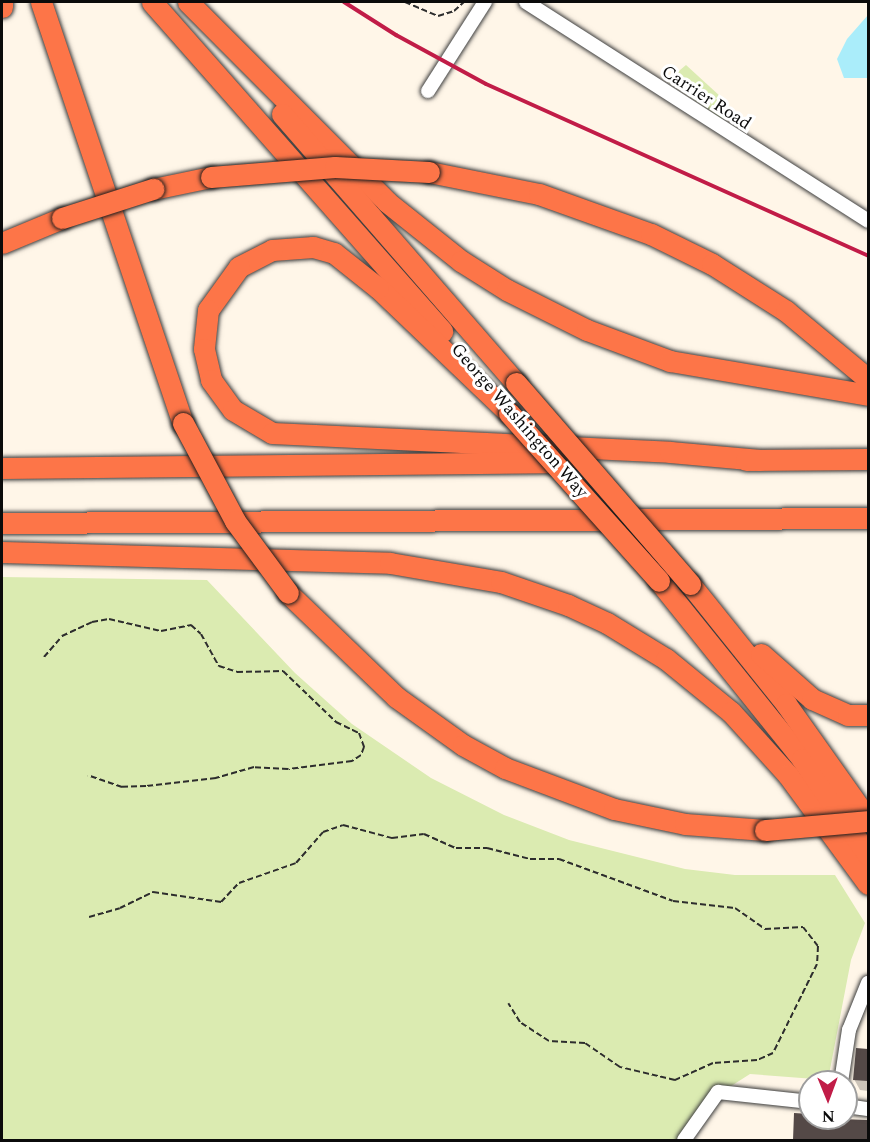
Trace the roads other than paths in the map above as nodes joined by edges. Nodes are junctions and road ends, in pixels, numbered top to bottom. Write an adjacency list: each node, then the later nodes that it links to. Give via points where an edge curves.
1 (2, 2): 7 (highway)
2 (41, 2): 24 (highway, bridge, via 183,423 235,521 288,593 396,697 463,745 505,768 614,809 685,824 765,830)
3 (152, 2): 13 (highway, George Washington Way, via 303,170)
4 (188, 2): 12 (highway, via 387,202 444,249 507,290 587,330 670,361); 22 (highway, George Washington Way, bridge, via 361,210)
5 (485, 2): 8 (street)
6 (526, 2): 9 (street, Carrier Road)
7 (2, 7)
8 (428, 91)
9 (868, 221)
10 (2, 243): 11 (highway, bridge, via 62,218 153,189 212,177 335,167 429,172 539,194 651,234 749,286)
11 (868, 379)
12 (868, 395)
13 (509, 413): 15 (highway, via 370,280 333,253 313,248 272,250 239,267 208,310 204,349 211,381 247,422 272,433 670,452); 25 (highway, George Washington Way, bridge, via 658,581 788,741)
14 (868, 459): 15 (highway)
15 (760, 460): 16 (highway)
16 (2, 468)
17 (868, 518): 18 (highway)
18 (766, 519): 19 (highway); 20 (highway)
19 (2, 523)
20 (868, 527)
21 (2, 552): 26 (highway, via 390,564 501,582 568,605 607,623 666,659 731,712 788,775)
22 (692, 586): 23 (highway, via 798,691 829,709); 24 (highway, George Washington Way, via 786,704)
23 (868, 716)
24 (868, 821)
25 (868, 855)
26 (868, 884)
27 (868, 983): 28 (street, via 849,1030)
28 (843, 1070)
29 (798, 1101): 30 (street, via 718,1092)
30 (684, 1140)

